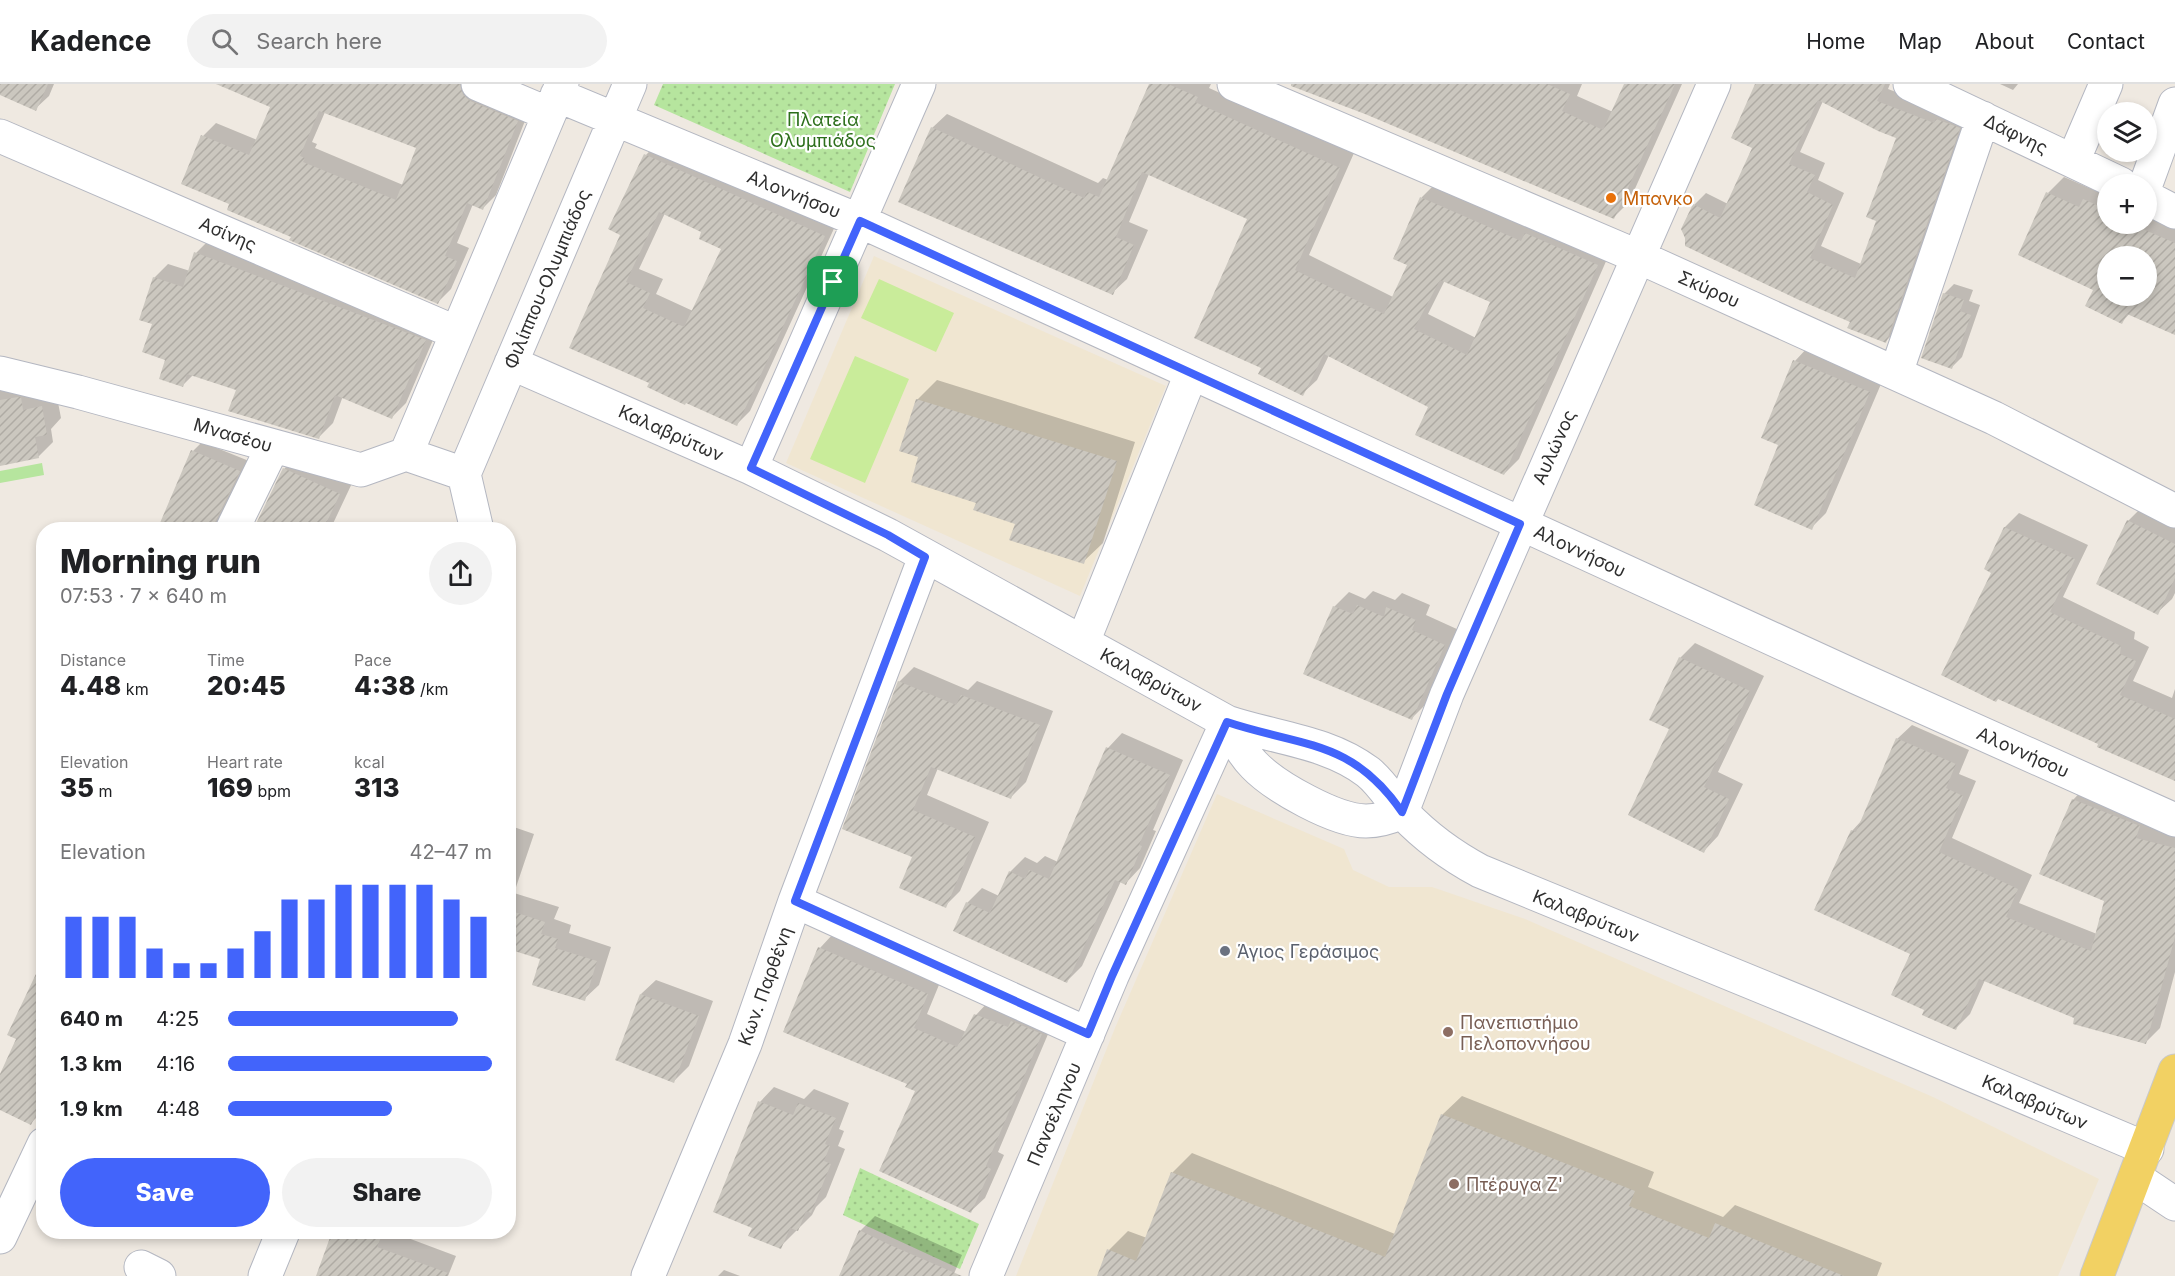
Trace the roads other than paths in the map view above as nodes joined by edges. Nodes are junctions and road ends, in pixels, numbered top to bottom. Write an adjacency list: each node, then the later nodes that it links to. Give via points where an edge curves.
1 (478, 84): 8 (street, Αλοννήσου)
2 (630, 84): 11 (street, Φιλίππου-Ολυμπιάδος)
3 (918, 84): 18 (street)
4 (1234, 84): 19 (street, Σκύρου)
5 (1713, 84): 19 (street, Αυλώνος)
6 (1910, 84): 10 (street, Δάφνης)
7 (2106, 84): 13 (street)
8 (556, 98): 11 (street, Αλοννήσου); 20 (street)
9 (2175, 104): 15 (street)
10 (1983, 118): 13 (street, Δάφνης); 23 (street)
11 (615, 120): 18 (street, Αλοννήσου); 21 (street, Φιλίππου-Ολυμπιάδος)
12 (0, 136): 20 (street, Ασίνης)
13 (2073, 161): 14 (street, Δάφνης)
14 (2100, 174)
15 (2150, 174)
16 (2157, 203): 17 (street)
17 (2175, 212)
18 (860, 221): 24 (street, Αλοννήσου); 27 (street)
19 (1639, 257): 23 (street, Σκύρου); 32 (street, Αυλώνος)
20 (457, 333): 26 (street)
21 (511, 363): 27 (street, Καλαβρύτων); 28 (street, Φιλίππου-Ολυμπιάδος)
22 (0, 373): 25 (street, Μνασέου)
23 (1896, 373): 29 (street, Σκύρου, via 1994,418)
24 (1191, 374): 32 (street, Αλοννήσου); 34 (street)
25 (273, 446): 26 (street, Μνασέου, via 361,470); 30 (street)
26 (406, 454): 28 (street)
27 (751, 468): 33 (street, Καλαβρύτων)
28 (464, 474): 31 (street)
29 (2175, 511)
30 (236, 522)
31 (475, 522)
32 (1520, 524): 36 (street, Αυλώνος, via 1447,694); 37 (street, Αλοννήσου)
33 (925, 557): 34 (street, Καλαβρύτων); 38 (street, Κων. Παρθένη)
34 (1083, 642): 35 (street, Καλαβρύτων)
35 (1227, 722): 36 (street, Καλαβρύτων, via 1337,754 1375,778); 36 (street, via 1254,765 1300,797 1358,820 1377,820); 39 (street, Πανσέληνου)
36 (1402, 812): 42 (street, Καλαβρύτων, via 1445,851 1504,882 1809,1006)
37 (2175, 820)
38 (795, 901): 39 (street); 47 (street, Κων. Παρθένη, via 745,1044)
39 (1088, 1034): 48 (street, Πανσέληνου)
40 (2175, 1071): 42 (main road)
41 (36, 1159): 44 (street)
42 (2141, 1163): 43 (street, Καλαβρύτων); 49 (main road)
43 (2175, 1204)
44 (4, 1218)
45 (280, 1239): 46 (street)
46 (265, 1276)
47 (648, 1276)
48 (986, 1276)
49 (2097, 1276)

